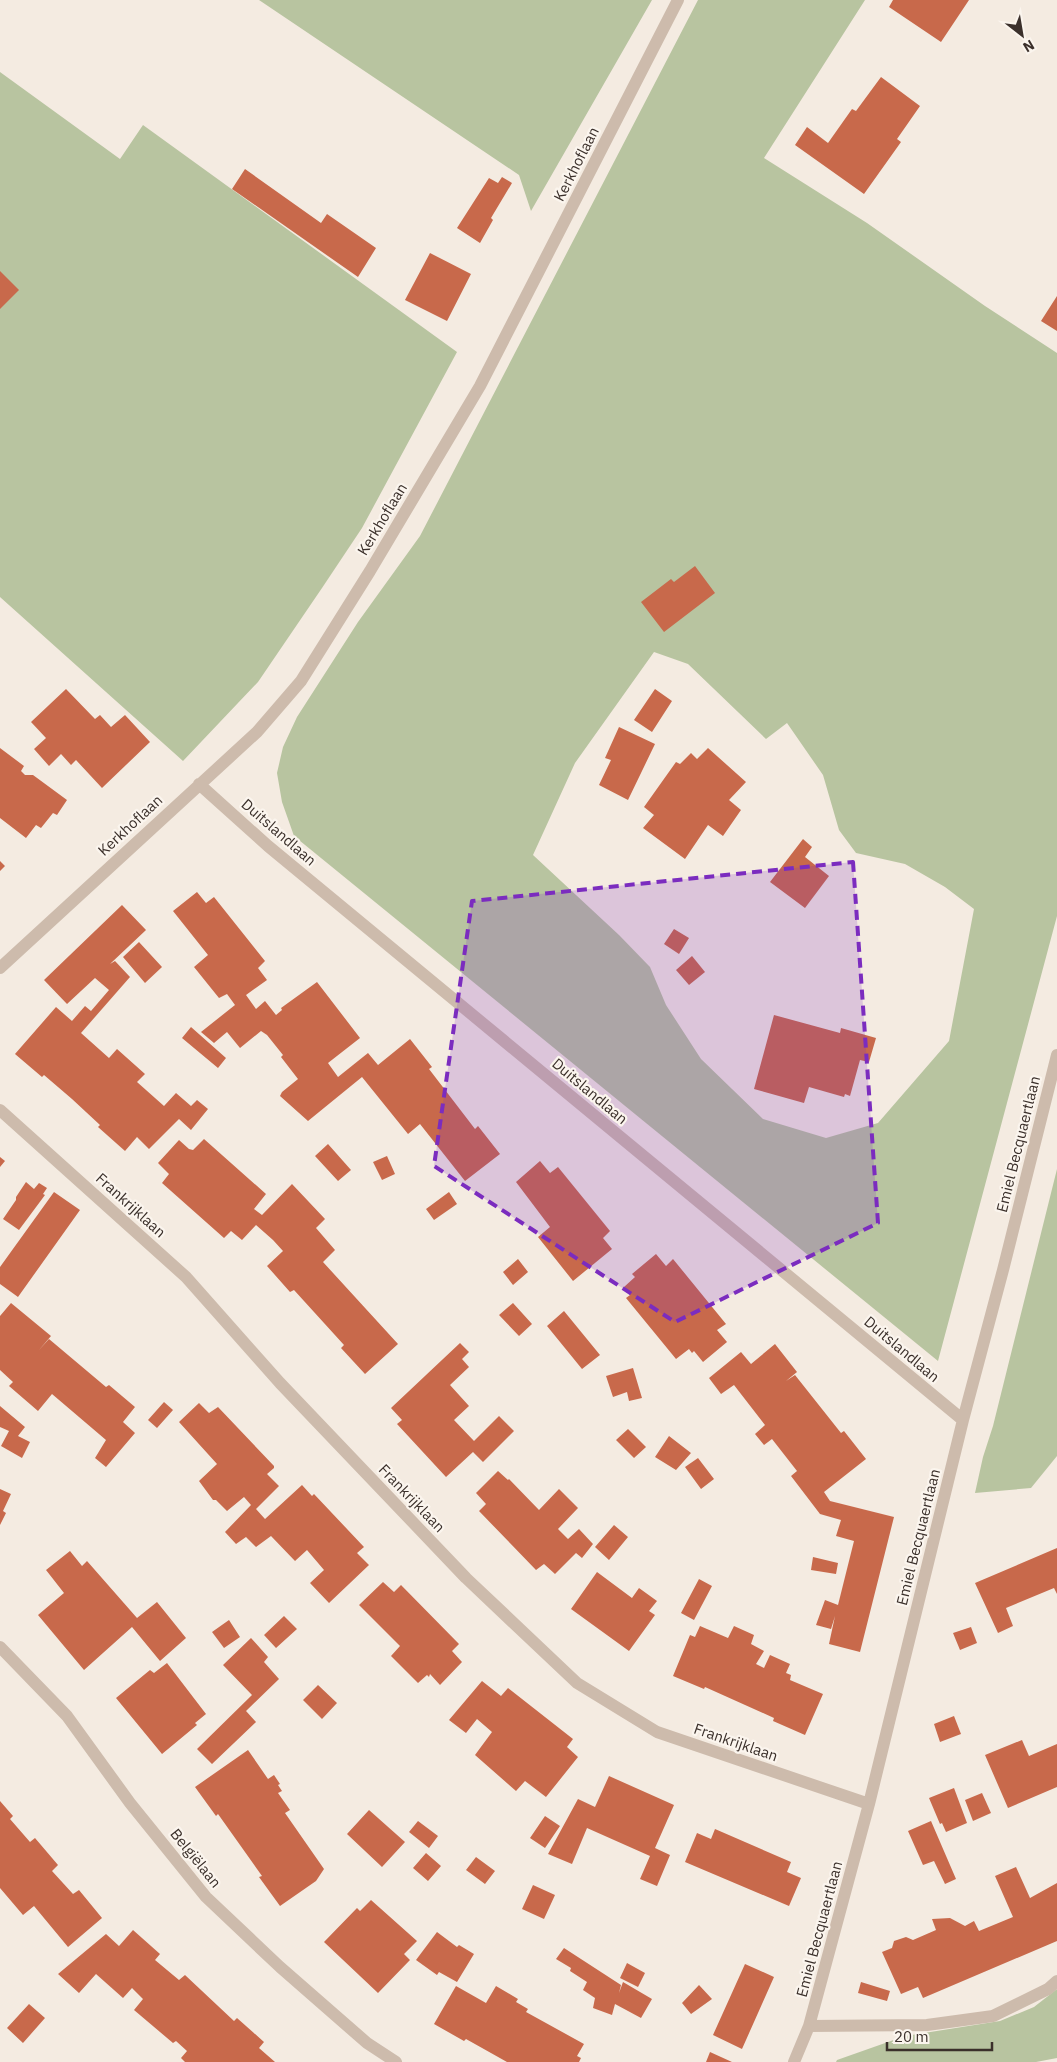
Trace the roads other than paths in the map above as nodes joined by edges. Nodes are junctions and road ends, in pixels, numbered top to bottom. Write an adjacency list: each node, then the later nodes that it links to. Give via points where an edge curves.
1 (678, 0): 2 (street, Kerkhoflaan, via 480,386 370,571 301,681 256,732)
2 (199, 784): 3 (street, Kerkhoflaan); 6 (street, Duitslandlaan, via 268,846)
3 (0, 968)
4 (1057, 1055): 6 (street, Emiel Becquaertlaan)
5 (0, 1110): 8 (street, Frankrijklaan, via 186,1277 280,1383 459,1571 577,1683 657,1732)
6 (962, 1420): 8 (street, Emiel Becquaertlaan)
7 (0, 1646): 11 (street, Belgiëlaan, via 66,1716 130,1803 206,1897 367,2044)
8 (869, 1804): 10 (street, Emiel Becquaertlaan)
9 (1057, 1981): 10 (street, via 1048,1990 993,2016 927,2025)
10 (809, 2026): 12 (street, Emiel Becquaertlaan)
11 (396, 2062)
12 (794, 2062)

